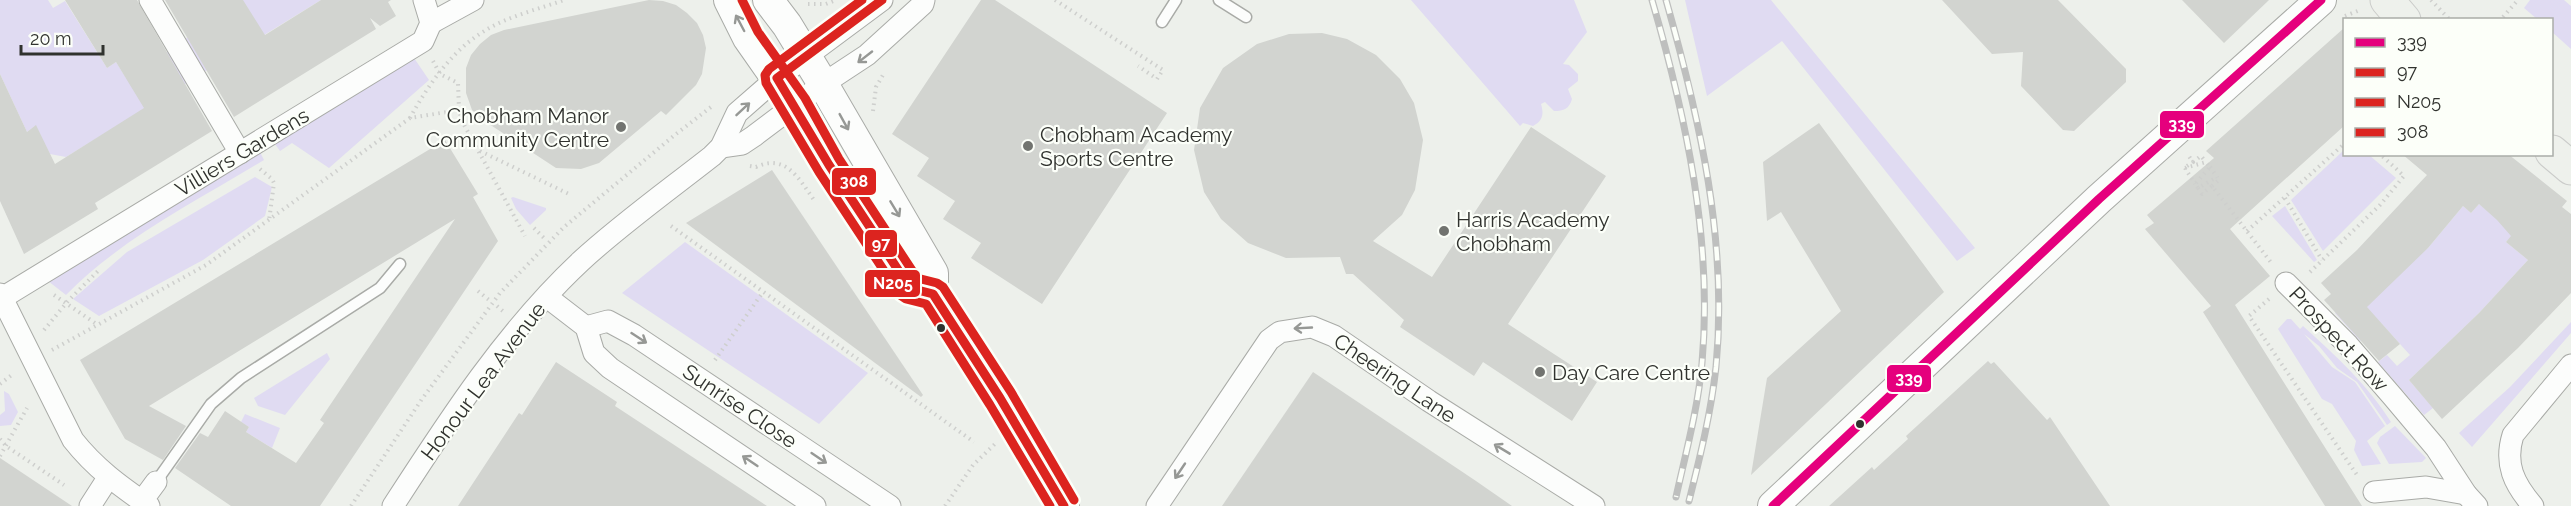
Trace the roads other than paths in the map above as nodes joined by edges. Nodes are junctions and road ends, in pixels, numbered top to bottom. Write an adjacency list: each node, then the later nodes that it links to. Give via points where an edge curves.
1 (150, 0): 21 (street)
2 (424, 0): 15 (street)
3 (473, 0): 15 (street, Villiers Gardens)
4 (729, 0): 17 (street, one-way to 4, via 748,38)
5 (768, 0): 16 (street)
6 (882, 0): 16 (street, Honour Lea Avenue)
7 (924, 0): 18 (street, Honour Lea Avenue, one-way to 18, via 867,55)
8 (1176, 0): 14 (lane)
9 (1219, 0): 12 (lane)
10 (2320, 0): 43 (street, via 2099,199)
11 (2387, 0): 13 (main road)
12 (1246, 17)
13 (2402, 18)
14 (1162, 22)
15 (430, 23): 21 (street, Villiers Gardens, via 423,41)
16 (806, 57): 17 (street, Honour Lea Avenue); 18 (street)
17 (777, 78): 19 (street); 20 (street, Honour Lea Avenue, one-way to 17, via 737,113)
18 (823, 84): 19 (street, Honour Lea Avenue); 26 (street, one-way to 26, via 933,273)
19 (795, 105): 20 (street, Honour Lea Avenue, via 742,144); 26 (street, via 829,165 910,288)
20 (721, 147): 27 (street, Honour Lea Avenue, via 581,261)
21 (240, 153): 28 (street, Villiers Gardens)
22 (2553, 153): 23 (main road)
23 (2571, 168)
24 (400, 264): 32 (lane, via 380,288 241,378 212,404)
25 (2289, 286): 34 (street, Prospect Row, via 2393,397 2436,448)
26 (933, 294): 40 (street, via 1005,403)
27 (547, 297): 29 (street); 37 (street, Honour Lea Avenue, via 513,334)
28 (2, 303): 31 (street, via 73,440)
29 (586, 327): 38 (street, Sunrise Close, one-way to 29, via 610,368 594,353); 39 (street, Sunrise Close, one-way to 39, via 608,321 634,335)
30 (2571, 365): 44 (street, via 2513,435 2509,447 2512,476)
31 (108, 478): 35 (street); 36 (street)
32 (156, 482): 35 (street)
33 (2374, 492): 34 (street, Prospect Row, via 2426,488)
34 (2471, 500)
35 (146, 503)
36 (90, 506)
37 (393, 506)
38 (815, 506)
39 (890, 506)
40 (1064, 506)
41 (1157, 506): 42 (street, Cheering Lane, one-way to 41, via 1334,336 1312,327 1280,333 1269,340)
42 (1594, 506)
43 (1773, 506)
44 (2533, 506)

